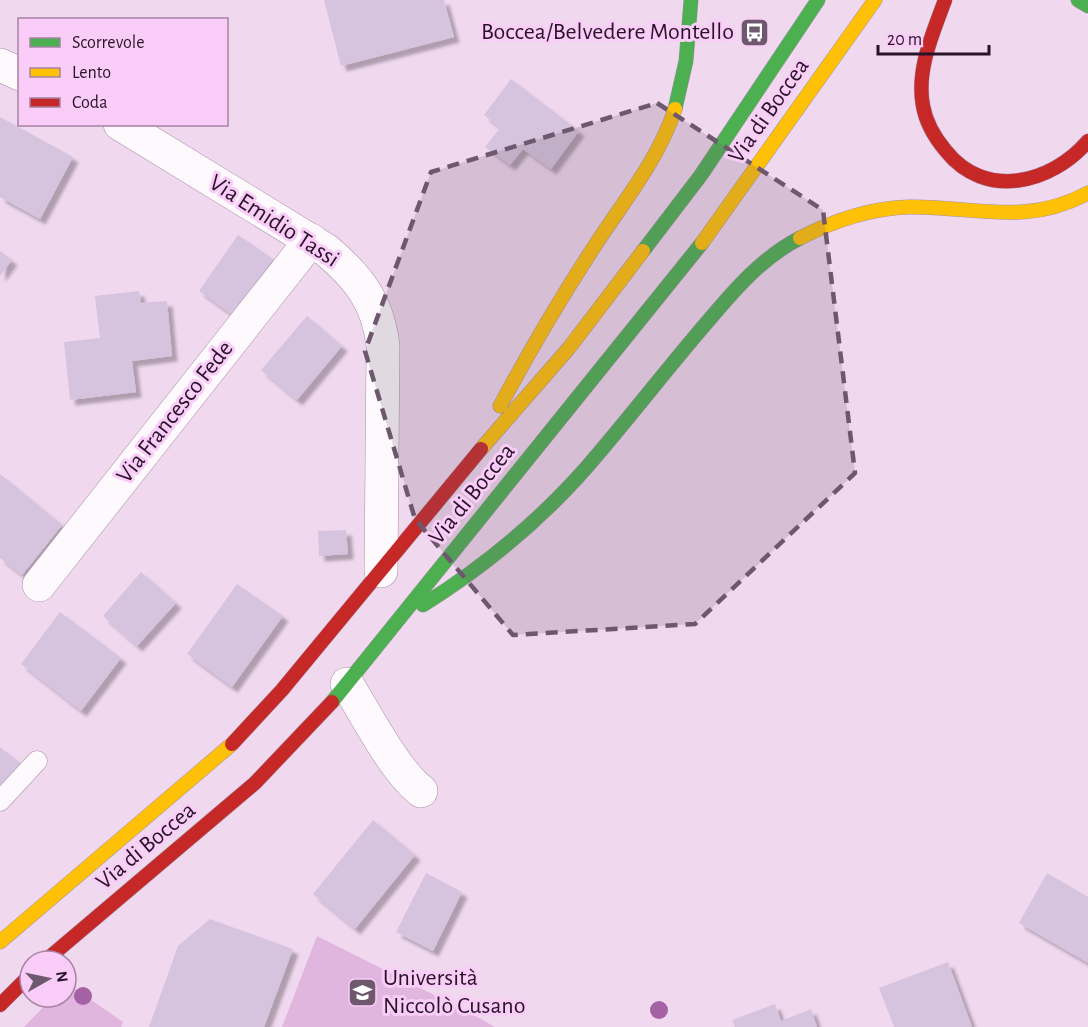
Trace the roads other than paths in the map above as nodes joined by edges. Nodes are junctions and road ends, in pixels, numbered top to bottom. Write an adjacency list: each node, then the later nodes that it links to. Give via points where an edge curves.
1 (691, 0): 13 (main road, via 686,62 662,141 567,288)
2 (818, 0): 13 (main road, Via di Boccea, via 701,175 569,348)
3 (875, 0): 16 (main road, Via di Boccea, via 711,232)
4 (945, 0): 10 (main road, via 921,87 926,118 951,158 975,176 1007,181 1030,179 1072,158)
5 (1078, 0): 6 (main road)
6 (1088, 6)
7 (0, 65): 8 (street)
8 (18, 73)
9 (123, 126): 12 (street, Via Emidio Tassi)
10 (1088, 141)
11 (1088, 193): 16 (main road, via 1060,207 1030,212 923,207 876,210 808,234 779,250 753,272 543,514 485,565)
12 (311, 240): 14 (street, Via Emidio Tassi, via 356,278 379,321 383,346); 15 (street, Via Francesco Fede)
13 (475, 456): 14 (main road, Via di Boccea)
14 (381, 571): 21 (main road, Via di Boccea, via 245,731)
15 (39, 585)
16 (401, 619): 17 (main road, Via di Boccea)
17 (347, 684): 19 (street, via 391,755); 22 (main road, Via di Boccea, via 255,783)
18 (37, 761): 20 (lane)
19 (421, 791)
20 (0, 801)
21 (0, 942)
22 (59, 949)
23 (18, 987): 24 (main road)
24 (0, 1005)

